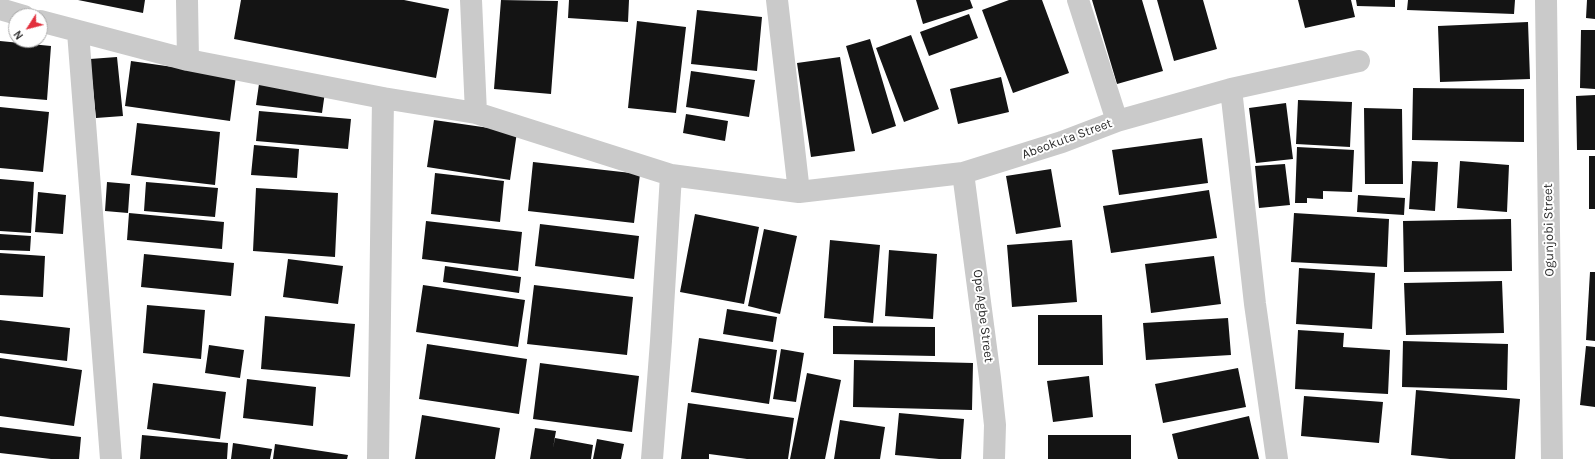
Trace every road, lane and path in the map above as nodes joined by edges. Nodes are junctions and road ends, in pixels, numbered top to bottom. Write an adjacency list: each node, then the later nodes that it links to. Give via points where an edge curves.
1 (187, 0): 8 (street)
2 (471, 0): 12 (street)
3 (777, 0): 16 (street)
4 (1078, 0): 13 (street, Abeokuta Street)
5 (1546, 0): 22 (street, Ogunjobi Street)
6 (48, 23): 7 (street, Abeokuta Street)
7 (78, 32): 8 (street, Abeokuta Street); 17 (street)
8 (188, 60): 11 (street, Abeokuta Street)
9 (1359, 61): 10 (street)
10 (1231, 89): 13 (street); 21 (street, via 1255,304)
11 (383, 98): 12 (street, Abeokuta Street); 18 (street)
12 (476, 113): 15 (street, Abeokuta Street)
13 (1117, 121): 14 (street, Abeokuta Street)
14 (964, 174): 16 (street, Abeokuta Street); 20 (street, Ope Agbe Street, via 995,425)
15 (670, 175): 16 (street, Abeokuta Street); 19 (street)
16 (799, 192)
17 (111, 459)
18 (378, 459)
19 (652, 459)
20 (994, 459)
21 (1277, 459)
22 (1552, 459)

